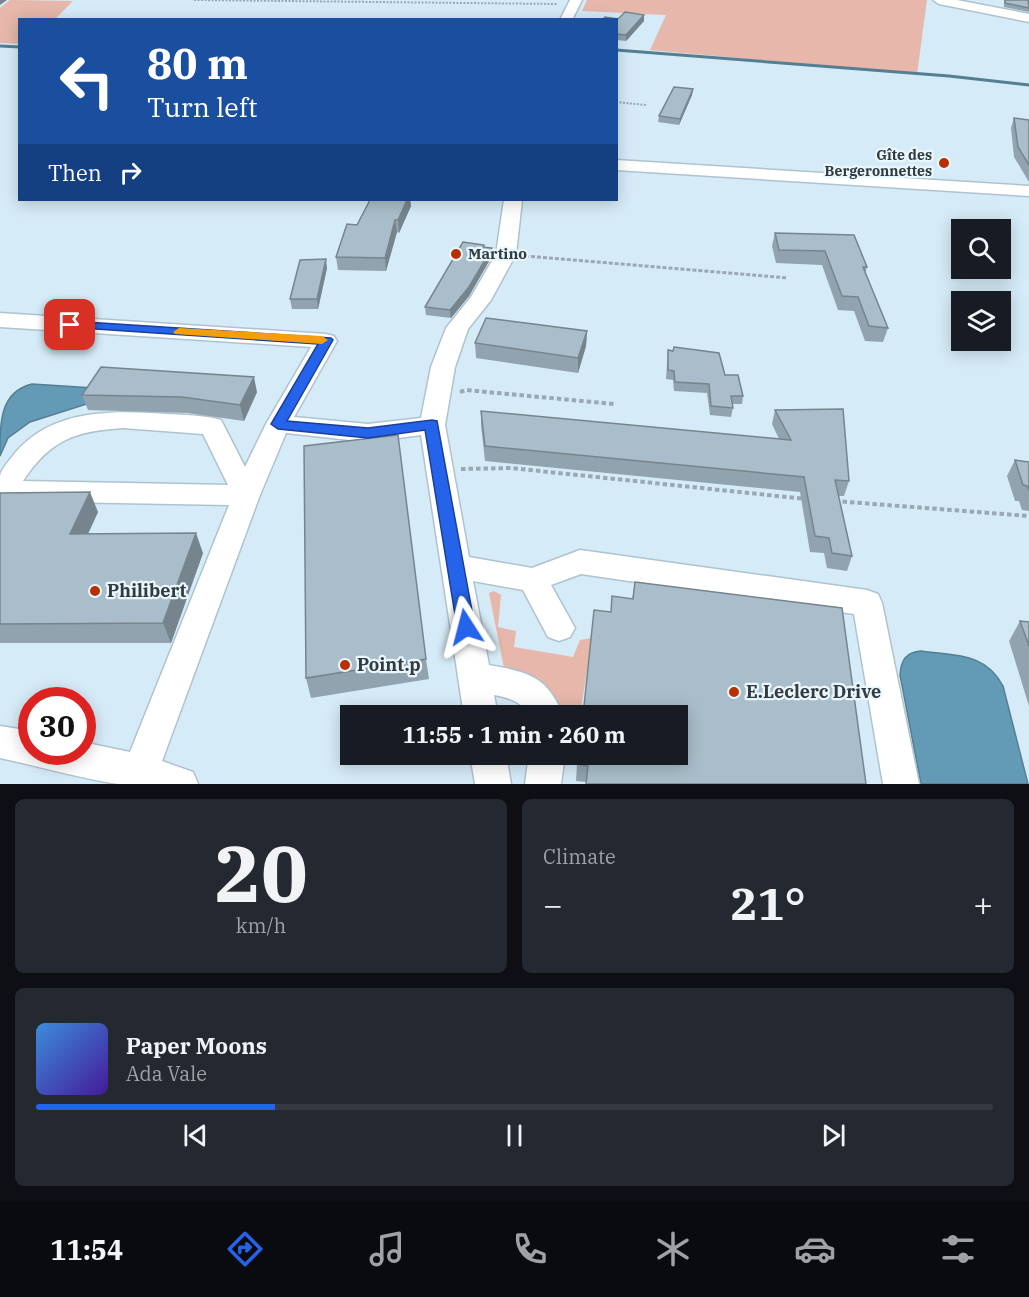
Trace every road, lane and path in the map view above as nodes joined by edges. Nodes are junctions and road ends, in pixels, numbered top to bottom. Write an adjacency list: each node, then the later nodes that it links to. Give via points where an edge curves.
1 (194, 0): 3 (path)
2 (939, 0): 5 (street)
3 (574, 2): 4 (street)
4 (567, 18)
5 (1029, 18)
6 (618, 102): 7 (path)
7 (646, 105)
8 (618, 165): 9 (street)
9 (1029, 191)
10 (513, 201): 11 (street)
11 (506, 254): 12 (path); 15 (street, via 480,300 457,328 442,367)
12 (788, 278)
13 (0, 320): 16 (street, via 326,340)
14 (614, 404): 15 (path, via 466,390)
15 (434, 412): 16 (street, via 368,433); 17 (street)
16 (278, 424): 18 (street)
17 (440, 473): 19 (path, via 511,468); 22 (street)
18 (246, 495): 18 (street, via 212,426 104,420 60,431 41,442 4,491); 33 (street)
19 (807, 499)
20 (831, 501): 21 (path)
21 (1029, 516)
22 (456, 566): 23 (street); 25 (street)
23 (533, 580): 24 (street); 37 (street, via 580,562 867,603)
24 (559, 628)
25 (475, 677): 26 (street); 27 (street, via 522,687)
26 (479, 705)
27 (542, 705)
28 (0, 742): 29 (street)
29 (18, 745)
30 (96, 762): 33 (street)
31 (490, 765): 35 (street)
32 (546, 765): 36 (street)
33 (140, 771): 34 (street)
34 (180, 784)
35 (493, 784)
36 (543, 784)
37 (901, 784)

